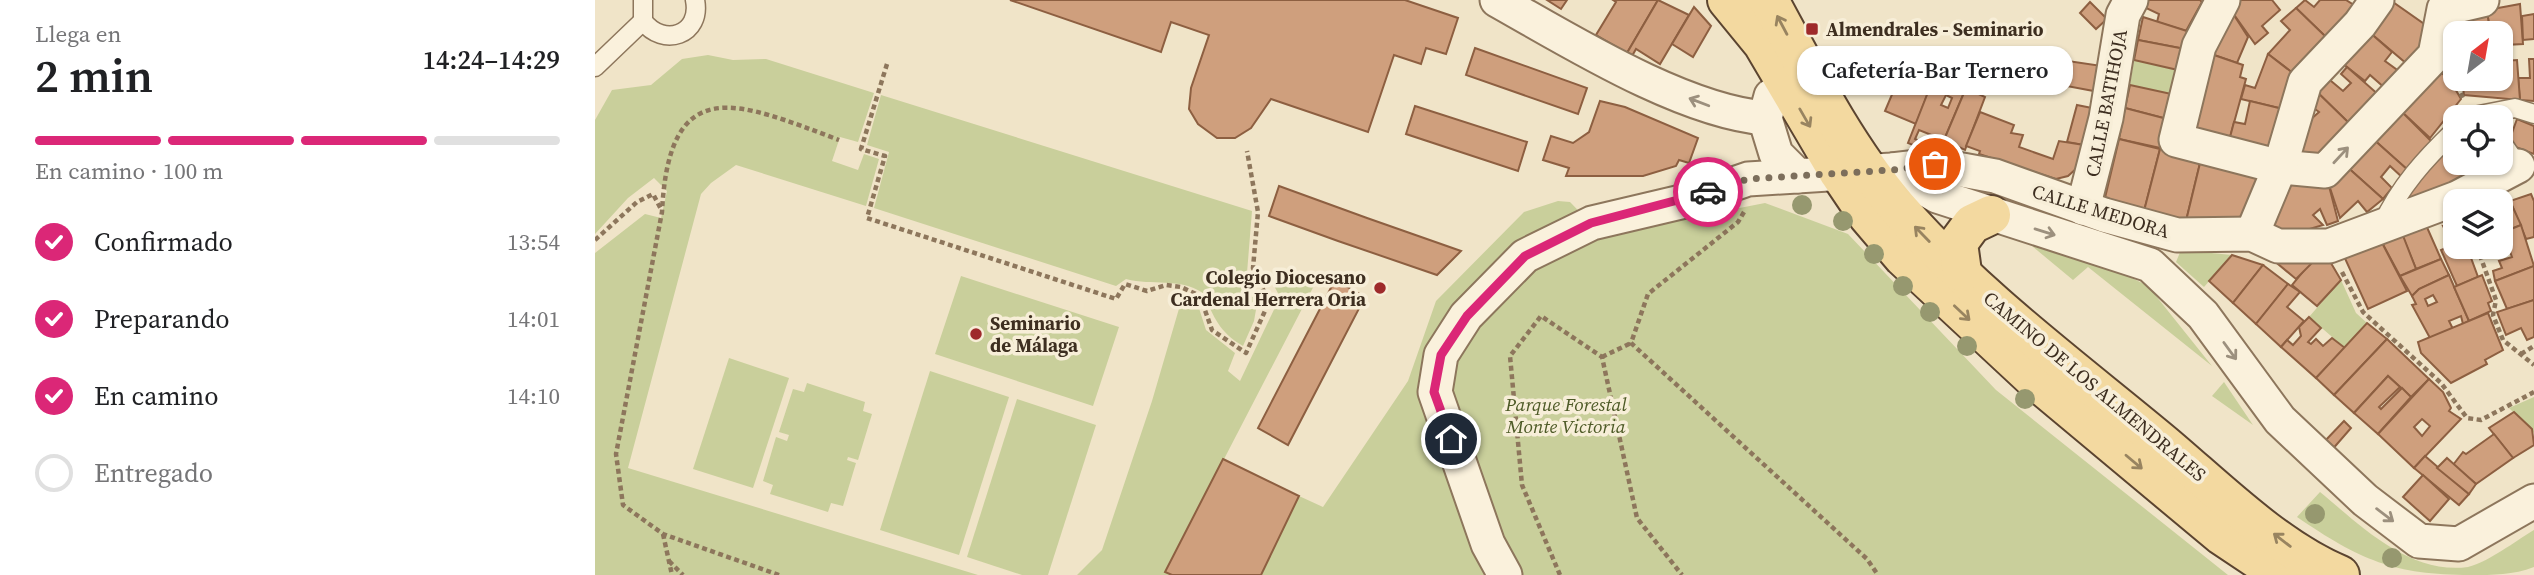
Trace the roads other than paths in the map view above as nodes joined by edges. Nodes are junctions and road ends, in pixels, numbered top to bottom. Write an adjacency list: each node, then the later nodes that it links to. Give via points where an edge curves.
1 (643, 0): 10 (lane)
2 (695, 0): 10 (lane, via 694,22 678,35 658,35)
3 (1497, 0): 15 (street, one-way to 3, via 1737,115 1695,102 1578,46)
4 (1727, 0): 12 (main road, CAMINO DE LOS ALMENDRALES)
5 (1769, 0): 18 (main road, CAMINO DE LOS ALMENDRALES, one-way to 5)
6 (2131, 0): 21 (street, CALLE BATIHOJA, via 2123,15 2106,118)
7 (2223, 0): 17 (street, via 2200,46 2176,140)
8 (2377, 0): 17 (street, via 2305,82)
9 (2482, 0): 17 (street, one-way to 9, via 2325,171 2435,55 2444,9)
10 (643, 21): 11 (lane)
11 (595, 66)
12 (1777, 69): 15 (street); 18 (main road, CAMINO DE LOS ALMENDRALES, one-way to 18)
13 (2513, 108): 14 (lane)
14 (2534, 114)
15 (1765, 117): 20 (street, via 1776,154)
16 (2443, 143): 23 (lane, via 2393,200)
17 (2280, 167): 24 (street)
18 (1867, 172): 20 (street); 21 (street, CALLE MEDORA, via 1935,164 1995,176); 22 (street, CAMINO DE LOS ALMENDRALES); 25 (main road, CAMINO DE LOS ALMENDRALES, one-way to 18); 28 (main road, CAMINO DE LOS ALMENDRALES, one-way to 28, via 1868,216 1903,257 2033,378 2221,535)
19 (2484, 175): 23 (street, via 2457,198)
20 (1798, 176): 27 (street, via 1748,179 1681,202 1591,223 1525,256 1467,316 1441,355 1434,392 1488,544)
21 (2083, 208): 24 (street, CALLE MEDORA, via 2177,235)
22 (1991, 215): 25 (main road, via 1972,224 1958,243); 26 (street, CAMINO DE LOS ALMENDRALES, one-way to 26, via 2150,265 2203,315 2280,420 2365,500 2419,541 2459,544)
23 (2382, 225): 24 (street, via 2329,246 2278,246)
24 (2252, 234)
25 (1962, 272): 29 (main road, CAMINO DE LOS ALMENDRALES, one-way to 25, via 2311,563 2231,501)
26 (2534, 501)
27 (1505, 575)
28 (2281, 575)
29 (2340, 575)

